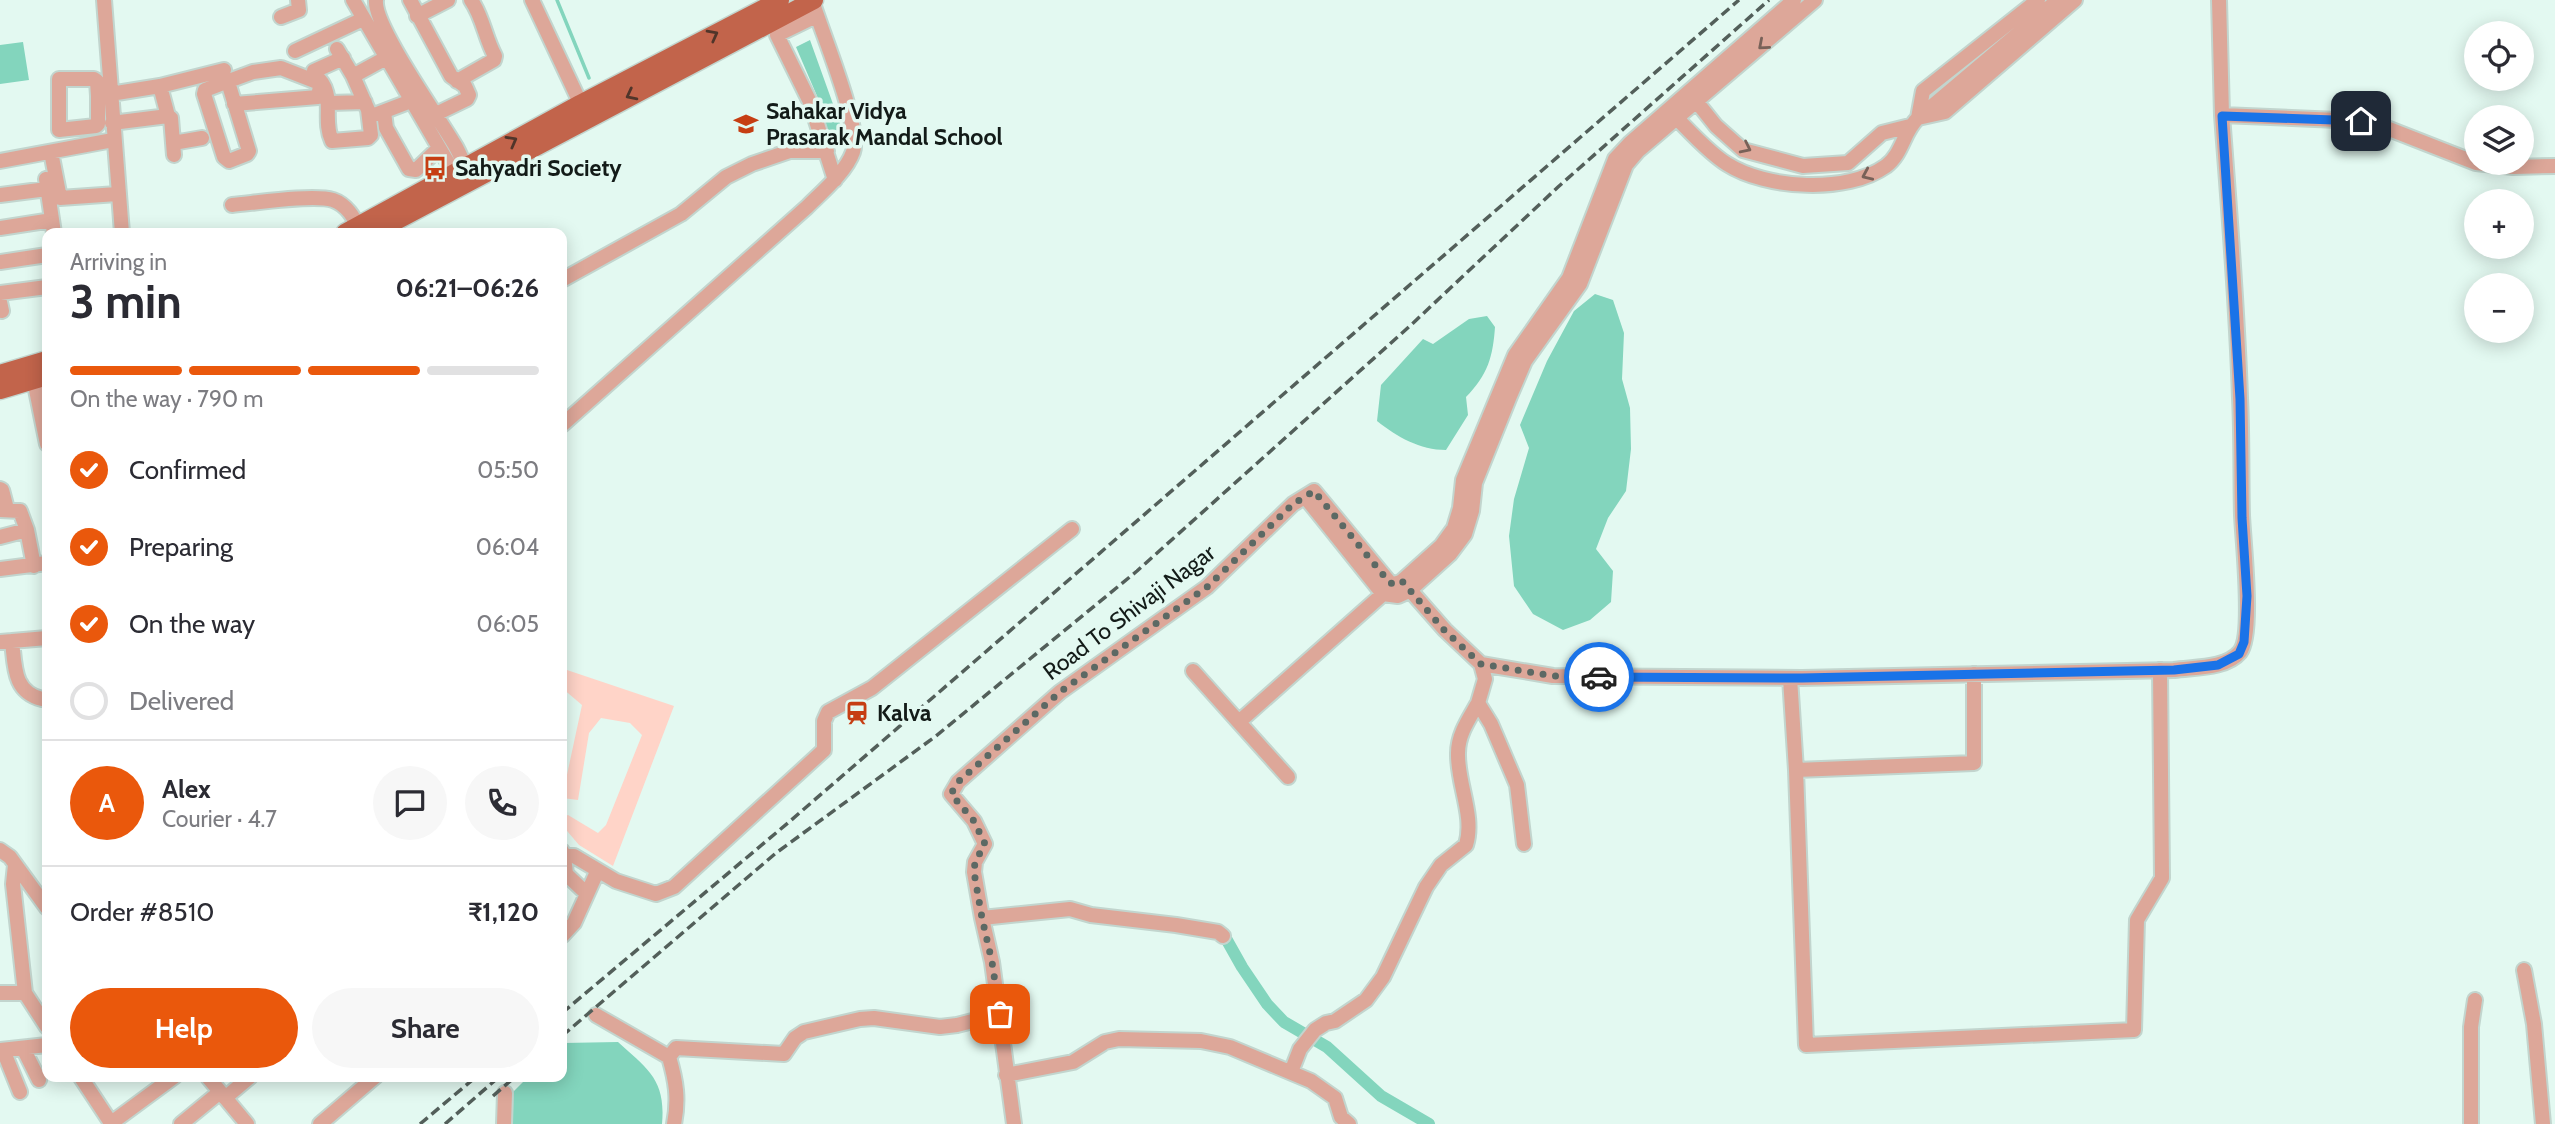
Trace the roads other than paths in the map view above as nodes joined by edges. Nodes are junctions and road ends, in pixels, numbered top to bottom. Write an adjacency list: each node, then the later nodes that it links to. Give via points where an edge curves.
1 (104, 0): 30 (street)
2 (298, 0): 18 (street, via 299,10)
3 (353, 0): 19 (street)
4 (376, 0): 39 (street, via 388,36)
5 (410, 0): 17 (street)
6 (448, 0): 17 (street)
7 (471, 0): 28 (street, via 495,56)
8 (532, 0): 37 (street)
9 (780, 0): 37 (main road, one-way to 9)
10 (1794, 0): 31 (street)
11 (1815, 0): 31 (street, one-way to 31)
12 (2038, 0): 43 (street, via 1923,91)
13 (2058, 0): 43 (street)
14 (2076, 0): 43 (street, via 1945,113)
15 (2219, 0): 42 (street)
16 (814, 4): 20 (main road); 21 (street); 54 (street, via 854,134 853,152)
17 (417, 16): 28 (street)
18 (281, 17)
19 (363, 19): 22 (street); 24 (street)
20 (757, 30): 21 (street); 37 (main road, one-way to 37)
21 (777, 35): 49 (street)
22 (336, 46): 23 (street); 26 (street); 34 (street, via 314,71)
23 (295, 51)
24 (386, 58): 26 (street); 33 (street)
25 (290, 71): 27 (street, via 281,68); 32 (street); 32 (street, via 320,86 318,97)
26 (353, 76): 36 (street)
27 (220, 78): 29 (street); 35 (street); 35 (street, via 204,92 227,161 249,151)
28 (457, 81): 39 (street, via 465,86 467,99)
29 (160, 86): 30 (street); 41 (street)
30 (104, 95): 44 (street); 45 (street, via 99,124); 45 (street, via 94,79 59,79)
31 (1693, 97): 40 (street); 43 (street, one-way to 43, via 1743,150 1803,166 1848,163 1882,132)
32 (293, 99): 35 (street)
33 (411, 101): 38 (street); 48 (street)
34 (330, 103): 36 (street); 36 (street, via 332,141 368,138)
35 (234, 104)
36 (367, 108): 38 (street)
37 (584, 111): 53 (main road)
38 (384, 112): 48 (street, via 386,128 409,169 416,170)
39 (436, 114): 53 (street)
40 (1673, 114): 43 (street, one-way to 40, via 1899,153 1886,166 1862,179 1815,186 1756,178 1726,163); 80 (street, via 1615,159 1613,182 1569,278 1515,355 1499,391 1463,480 1454,528)
41 (168, 116): 44 (street); 46 (street, via 174,149)
42 (2222, 116): 52 (street, via 2361,121 2476,163); 84 (street, via 2240,399 2247,596 2244,642 2239,654 2218,665)
43 (1914, 122)
44 (112, 123): 47 (street)
45 (59, 130): 50 (street)
46 (202, 138)
47 (113, 139): 50 (street); 56 (street)
48 (439, 148): 53 (street)
49 (827, 151): 54 (street); 65 (street, via 790,151 752,164 726,177 681,214)
50 (52, 155): 51 (street); 55 (street); 56 (street, via 60,198)
51 (0, 160)
52 (2555, 166)
53 (463, 177): 62 (main road)
54 (835, 180): 72 (street)
55 (47, 189): 57 (street); 59 (street)
56 (117, 194): 61 (street)
57 (0, 195)
58 (232, 205): 62 (street, via 333,200)
59 (53, 226): 60 (street)
60 (0, 228)
61 (121, 228)
62 (372, 228)
63 (42, 256): 64 (street)
64 (0, 262)
65 (567, 277)
66 (42, 288): 67 (street)
67 (0, 293)
68 (40, 370): 69 (main road); 70 (main road); 71 (street)
69 (0, 374)
70 (0, 390)
71 (42, 391)
72 (567, 421)
73 (0, 489): 74 (street)
74 (3, 510): 76 (street, via 20,511)
75 (1072, 529): 97 (street, via 872,688 828,712 824,750 674,887 656,894)
76 (27, 530): 77 (street); 78 (street)
77 (0, 537)
78 (41, 565): 79 (street)
79 (0, 569)
80 (1396, 587): 83 (street); 90 (street); 101 (street, Road To Shivaji Nagar, via 1310,495 1293,504 1207,587 1060,692 958,782 951,794 974,821 985,844 974,872)
81 (42, 638): 82 (street)
82 (6, 641): 88 (street, via 19,685)
83 (1481, 664): 87 (street, via 1553,676); 89 (street, via 1485,679)
84 (2160, 670): 86 (street); 91 (street, via 2162,878 2137,920 2134,1030 1806,1045)
85 (1193, 671): 90 (street)
86 (1974, 674): 87 (street); 91 (street, via 1974,763)
87 (1790, 678): 91 (street)
88 (42, 699)
89 (1478, 703): 93 (street, via 1517,785); 115 (street, via 1461,732 1458,752 1468,825 1466,845 1441,865 1426,887 1383,977 1366,1000 1315,1030 1300,1049)
90 (1240, 722): 92 (street)
91 (1796, 771)
92 (1288, 777)
93 (1524, 844)
94 (0, 850): 96 (street)
95 (567, 854): 97 (street)
96 (15, 865): 100 (street); 106 (street)
97 (597, 872): 99 (street)
98 (567, 875): 99 (street)
99 (587, 894): 102 (street)
100 (42, 901)
101 (982, 918): 103 (street, via 1069,909); 108 (street, Road To Shivaji Nagar)
102 (567, 930)
103 (1223, 936)
104 (2524, 970): 135 (street, via 2536,1036)
105 (0, 993): 106 (street)
106 (25, 993): 110 (street)
107 (2474, 1000): 134 (street)
108 (1000, 1014): 114 (street, via 940,1027 860,1019 804,1032 784,1054 683,1046); 116 (street, Road To Shivaji Nagar)
109 (596, 1015): 114 (street)
110 (42, 1019)
111 (42, 1046): 112 (street)
112 (23, 1048): 113 (street); 117 (street)
113 (1, 1050): 123 (street)
114 (669, 1057): 131 (street, via 678,1096)
115 (1291, 1072): 116 (street, via 1215,1043 1119,1039 1105,1042 1073,1062); 133 (street, via 1332,1095 1340,1118)
116 (1006, 1075): 132 (street, Road To Shivaji Nagar)
117 (39, 1080)
118 (84, 1082): 126 (street)
119 (167, 1082): 126 (street)
120 (212, 1082): 125 (street)
121 (242, 1082): 125 (street)
122 (369, 1082): 129 (street)
123 (20, 1093)
124 (505, 1093): 130 (street)
125 (223, 1095): 127 (street); 128 (street)
126 (111, 1124)
127 (181, 1124)
128 (247, 1124)
129 (320, 1124)
130 (504, 1124)
131 (674, 1124)
132 (1014, 1124)
133 (1349, 1124)
134 (2471, 1124)
135 (2543, 1124)

